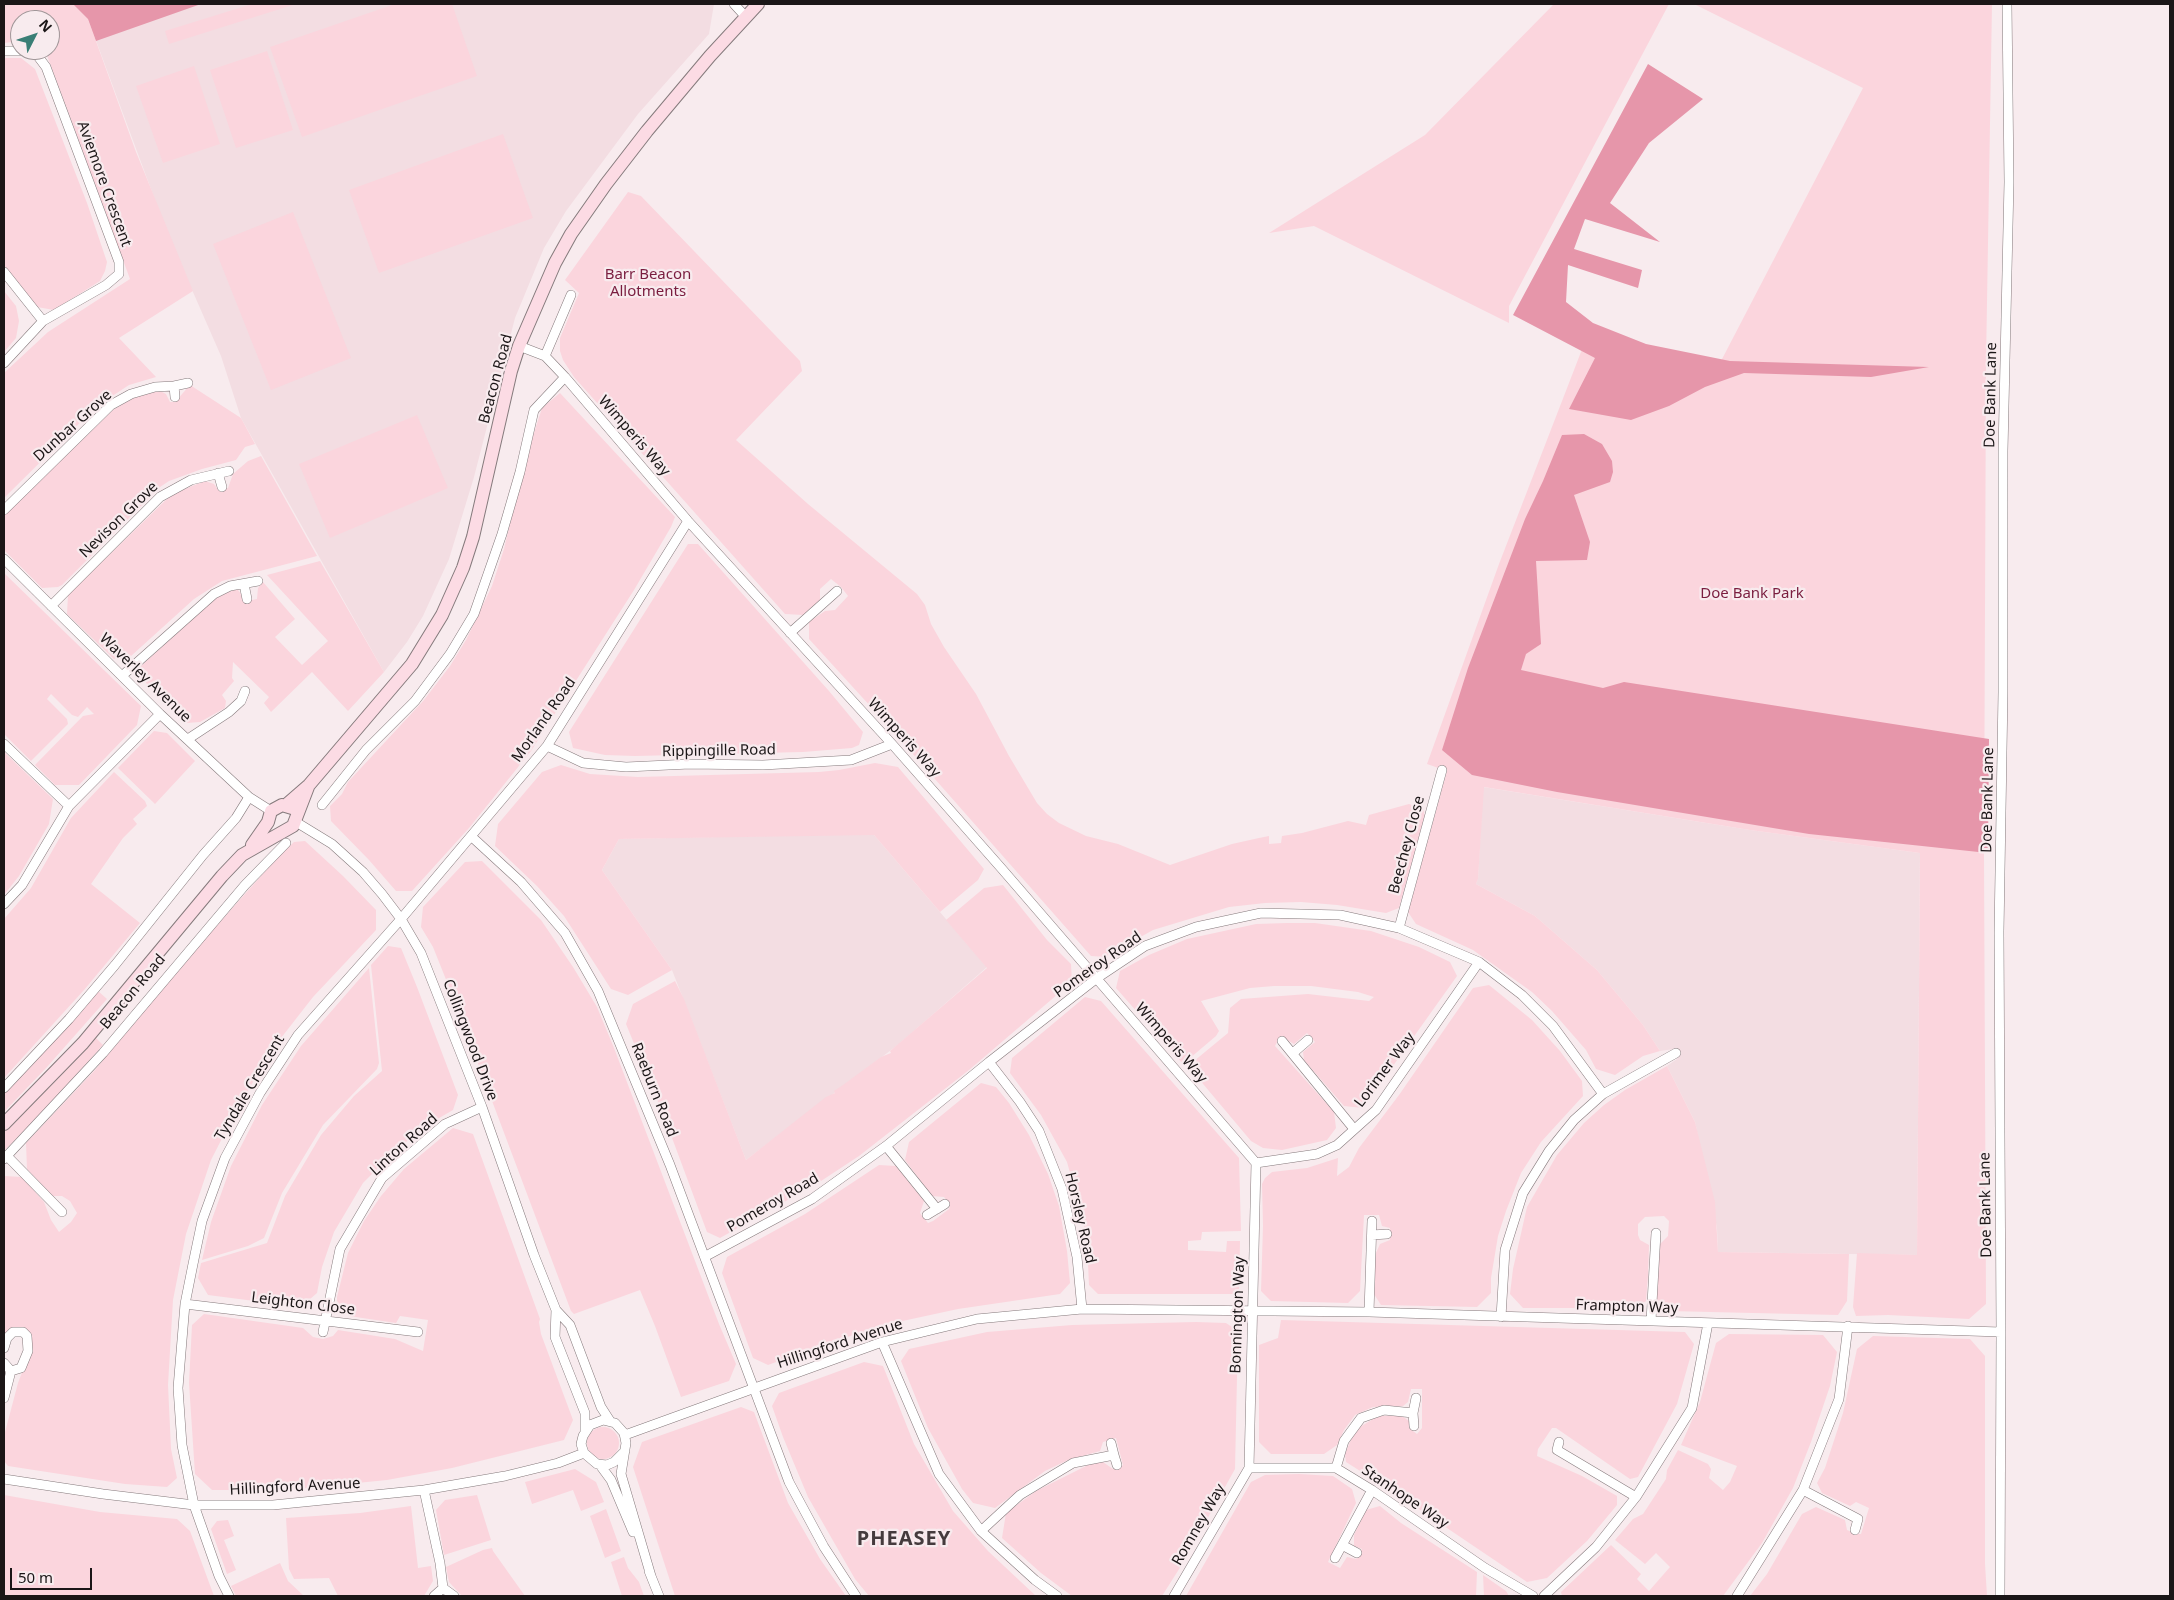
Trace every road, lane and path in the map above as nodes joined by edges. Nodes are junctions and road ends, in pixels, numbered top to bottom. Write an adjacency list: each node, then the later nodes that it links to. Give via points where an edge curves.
1 (734, 4): 4 (street)
2 (758, 4): 4 (main road, Beacon Road)
3 (2007, 4): 83 (street, Doe Bank Lane, via 2009,182 1999,932)
4 (745, 16): 9 (main road, Beacon Road, via 647,131 570,234)
5 (4, 51): 8 (street, Aviemore Crescent, via 25,51 37,55 46,67 119,262 119,274 106,285)
6 (4, 272): 8 (street)
7 (570, 295): 10 (street)
8 (43, 321): 11 (street, Aviemore Crescent)
9 (519, 346): 10 (street, Wimperis Way); 36 (main road, Beacon Road, via 473,537 442,615 412,664)
10 (545, 356): 12 (street, Wimperis Way)
11 (4, 362)
12 (565, 377): 20 (street, Wimperis Way); 38 (street, via 534,410 502,534 474,614 450,654 415,701 364,749)
13 (188, 382): 14 (street, Dunbar Grove)
14 (174, 386): 15 (street); 19 (street, Dunbar Grove, via 131,394 112,405)
15 (175, 398)
16 (229, 471): 17 (street, Nevison Grove)
17 (218, 473): 18 (street); 26 (street, Nevison Grove, via 191,480 160,497)
18 (222, 487)
19 (4, 510)
20 (688, 521): 27 (street, Wimperis Way); 34 (street, Morland Road)
21 (4, 559): 26 (street, Waverley Avenue)
22 (258, 582): 23 (street)
23 (244, 584): 25 (street); 28 (street, via 230,586 214,594)
24 (837, 591): 27 (street)
25 (247, 599)
26 (51, 606): 28 (street, Waverley Avenue)
27 (790, 633): 33 (street, Wimperis Way)
28 (123, 676): 30 (street, Waverley Avenue)
29 (245, 691): 31 (street, via 242,701 229,712)
30 (160, 714): 31 (street, Waverley Avenue); 39 (street)
31 (188, 739): 37 (street, Waverley Avenue)
32 (4, 744): 39 (street)
33 (892, 744): 34 (street, Rippingille Road, via 851,760 626,767 584,763); 50 (street, Wimperis Way)
34 (547, 746): 44 (street, Morland Road)
35 (1442, 770): 48 (street, Beechey Close)
36 (309, 785): 40 (main road, Beacon Road); 42 (main road, Beacon Road)
37 (250, 797): 41 (street, Waverley Avenue); 56 (street, Beacon Road, via 115,965)
38 (322, 805)
39 (69, 806): 46 (street, via 22,885)
40 (286, 806): 41 (main road, Beacon Road, via 279,806); 42 (main road, via 296,811)
41 (269, 817): 43 (main road, via 271,828); 45 (main road, Beacon Road)
42 (297, 819): 43 (main road, Beacon Road); 47 (street, Collingwood Drive, via 345,856)
43 (284, 837): 45 (main road, Beacon Road); 62 (street, Beacon Road, via 96,1060)
44 (472, 837): 47 (street, Morland Road); 70 (street, Raeburn Road, via 521,882 565,933 598,991)
45 (249, 849): 59 (main road, Beacon Road, via 222,876 83,1043)
46 (4, 904)
47 (401, 919): 58 (street, Collingwood Drive, via 421,953); 71 (street, Tyndale Crescent, via 298,1035 243,1123 225,1158 202,1221)
48 (1399, 928): 49 (street, Pomeroy Road); 50 (street, Pomeroy Road, via 1340,915 1261,913 1196,927 1145,946)
49 (1478, 962): 57 (street, Pomeroy Road, via 1522,995 1553,1026); 60 (street, Lorimer Way, via 1376,1110)
50 (1097, 978): 55 (street, Pomeroy Road); 63 (street, Wimperis Way)
51 (1308, 1040): 53 (street)
52 (1282, 1041): 53 (street)
53 (1293, 1053): 60 (street)
54 (1676, 1053): 57 (street)
55 (988, 1062): 61 (street, Pomeroy Road); 72 (street, Horsley Road, via 1040,1131 1062,1188 1077,1256)
56 (4, 1088)
57 (1603, 1094): 76 (street, via 1574,1120 1549,1151 1524,1193 1505,1250)
58 (482, 1107): 74 (street, Collingwood Drive); 77 (street, Linton Road, via 445,1124 382,1178 340,1249)
59 (4, 1124)
60 (1354, 1129): 63 (street, Lorimer Way, via 1338,1145 1318,1154)
61 (886, 1146): 65 (street, via 941,1207); 70 (street, Pomeroy Road, via 812,1199)
62 (5, 1158): 64 (street)
63 (1256, 1163): 73 (street, Bonnington Way)
64 (62, 1212)
65 (927, 1215)
66 (1372, 1221): 69 (street)
67 (1388, 1234): 69 (street)
68 (1656, 1234): 78 (street)
69 (1372, 1235): 75 (street)
70 (706, 1256): 88 (street, Raeburn Road)
71 (185, 1304): 77 (street, Leighton Close); 110 (street, Tyndale Crescent, via 178,1388 182,1445)
72 (1082, 1309): 73 (street, Hillingford Avenue); 84 (street, Hillingford Avenue, via 977,1319)
73 (1251, 1309): 75 (street, Frampton Way); 103 (street, Bonnington Way)
74 (556, 1310): 92 (street, Collingwood Drive, via 570,1325 601,1407); 94 (street, Collingwood Drive, via 555,1337 585,1414)
75 (1369, 1312): 76 (street, Frampton Way)
76 (1501, 1317): 78 (street, Frampton Way)
77 (324, 1321): 81 (street, Linton Road); 82 (street, Leighton Close)
78 (1651, 1321): 79 (street, Frampton Way)
79 (1708, 1323): 80 (street, Frampton Way); 109 (street, via 1692,1408)
80 (1848, 1326): 83 (street, Frampton Way); 108 (street, via 1838,1399)
81 (323, 1332)
82 (418, 1332)
83 (2001, 1332): 130 (street, Doe Bank Lane)
84 (882, 1342): 88 (street, Hillingford Avenue); 114 (street, via 938,1474)
85 (4, 1348): 87 (street, via 6,1338 13,1332 23,1332 27,1336 28,1351 21,1368)
86 (4, 1363): 87 (street)
87 (11, 1371): 89 (street)
88 (755, 1387): 95 (street, Hillingford Avenue); 124 (street, Raeburn Road, via 789,1482 824,1547)
89 (4, 1398)
90 (1416, 1398): 91 (street)
91 (1413, 1413): 93 (street); 104 (street, via 1384,1410 1361,1418 1344,1441)
92 (610, 1421): 94 (street, via 597,1421); 95 (street, Collingwood Drive, via 618,1425)
93 (1414, 1426)
94 (585, 1431): 99 (street, Collingwood Drive, via 582,1441)
95 (625, 1435): 98 (street)
96 (1111, 1442): 100 (street)
97 (1556, 1449): 109 (street)
98 (625, 1451): 101 (street, via 614,1462); 118 (street, via 621,1474)
99 (584, 1453): 101 (street); 106 (street, Hillingford Avenue, via 505,1476)
100 (1114, 1455): 102 (street); 114 (street, via 1073,1463 1020,1495)
101 (600, 1465): 118 (street, via 611,1480)
102 (1117, 1465)
103 (1249, 1468): 104 (street); 126 (street, Romney Way)
104 (1336, 1468): 107 (street, Stanhope Way)
105 (4, 1479): 110 (street, Hillingford Avenue)
106 (424, 1490): 110 (street, Hillingford Avenue, via 272,1505); 119 (street)
107 (1372, 1490): 115 (street); 127 (street, Stanhope Way, via 1485,1568)
108 (1803, 1490): 112 (street); 129 (street)
109 (1636, 1497): 128 (street, via 1596,1547)
110 (194, 1504): 120 (street, Tyndale Crescent)
111 (1863, 1509): 112 (street)
112 (1858, 1519): 113 (street)
113 (1855, 1530)
114 (981, 1531): 125 (street)
115 (1342, 1545): 116 (street); 117 (street)
116 (1357, 1553)
117 (1335, 1558)
118 (651, 1576): 123 (street)
119 (443, 1588): 121 (street); 122 (street)
120 (228, 1596)
121 (434, 1596)
122 (454, 1596)
123 (659, 1596)
124 (856, 1596)
125 (1057, 1596)
126 (1174, 1596)
127 (1533, 1596)
128 (1544, 1596)
129 (1737, 1596)
130 (2000, 1596)

